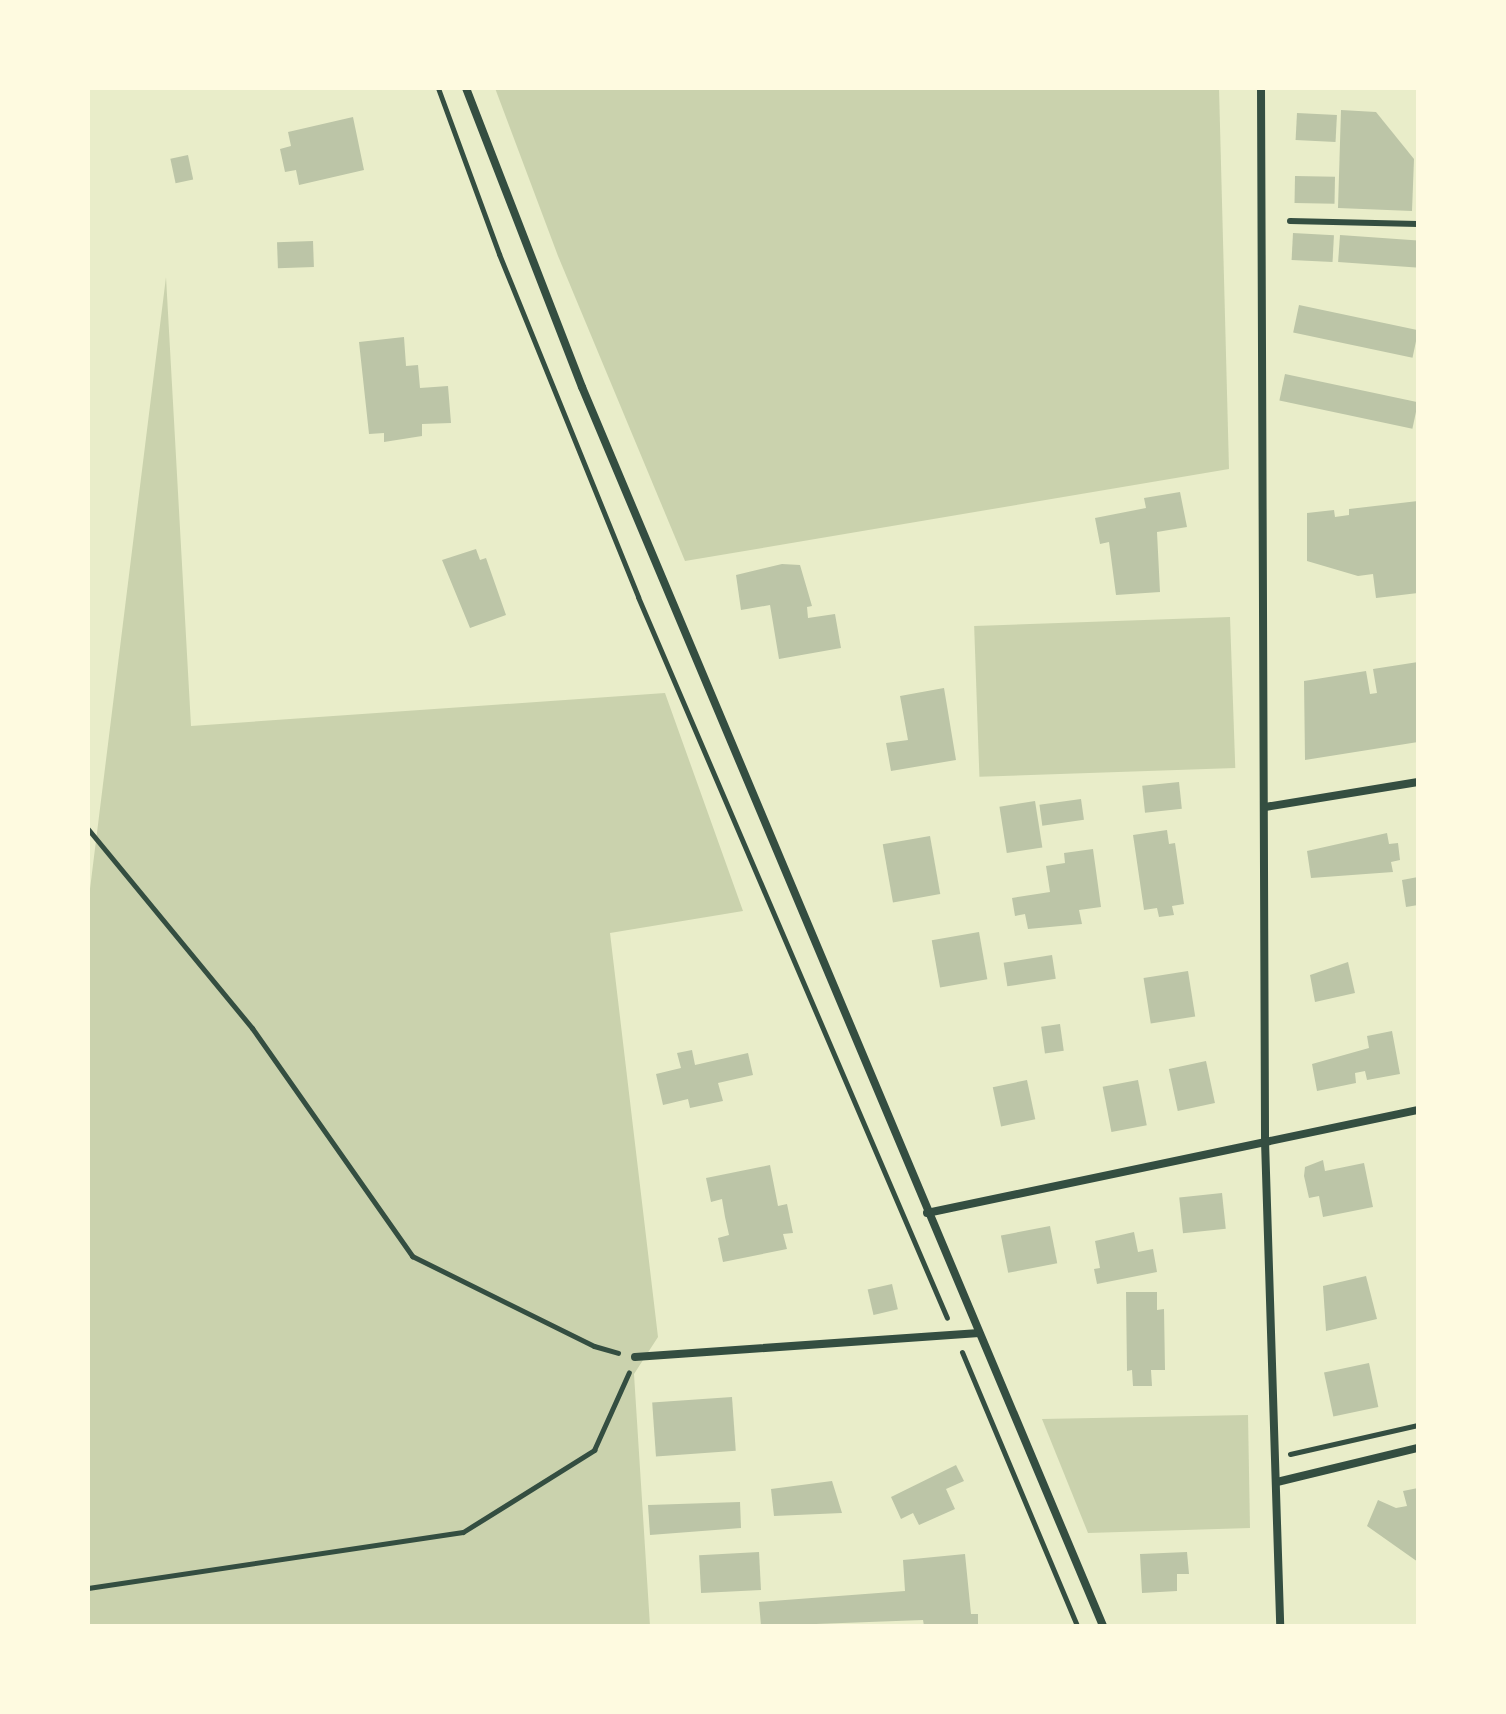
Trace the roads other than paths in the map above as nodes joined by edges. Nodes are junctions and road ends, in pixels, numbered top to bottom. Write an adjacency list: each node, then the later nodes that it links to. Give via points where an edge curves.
1 (466, 88): 9 (street, via 582,387)
2 (1261, 88): 6 (street)
3 (1290, 221): 4 (lane)
4 (1418, 224)
5 (1418, 782): 6 (street)
6 (1265, 807): 8 (street)
7 (1418, 1110): 8 (street)
8 (1265, 1141): 9 (street); 13 (street)
9 (927, 1213): 10 (street)
10 (979, 1333): 11 (street); 14 (street)
11 (635, 1357)
12 (1418, 1448): 13 (street)
13 (1277, 1482): 15 (street)
14 (1103, 1626)
15 (1280, 1626)

